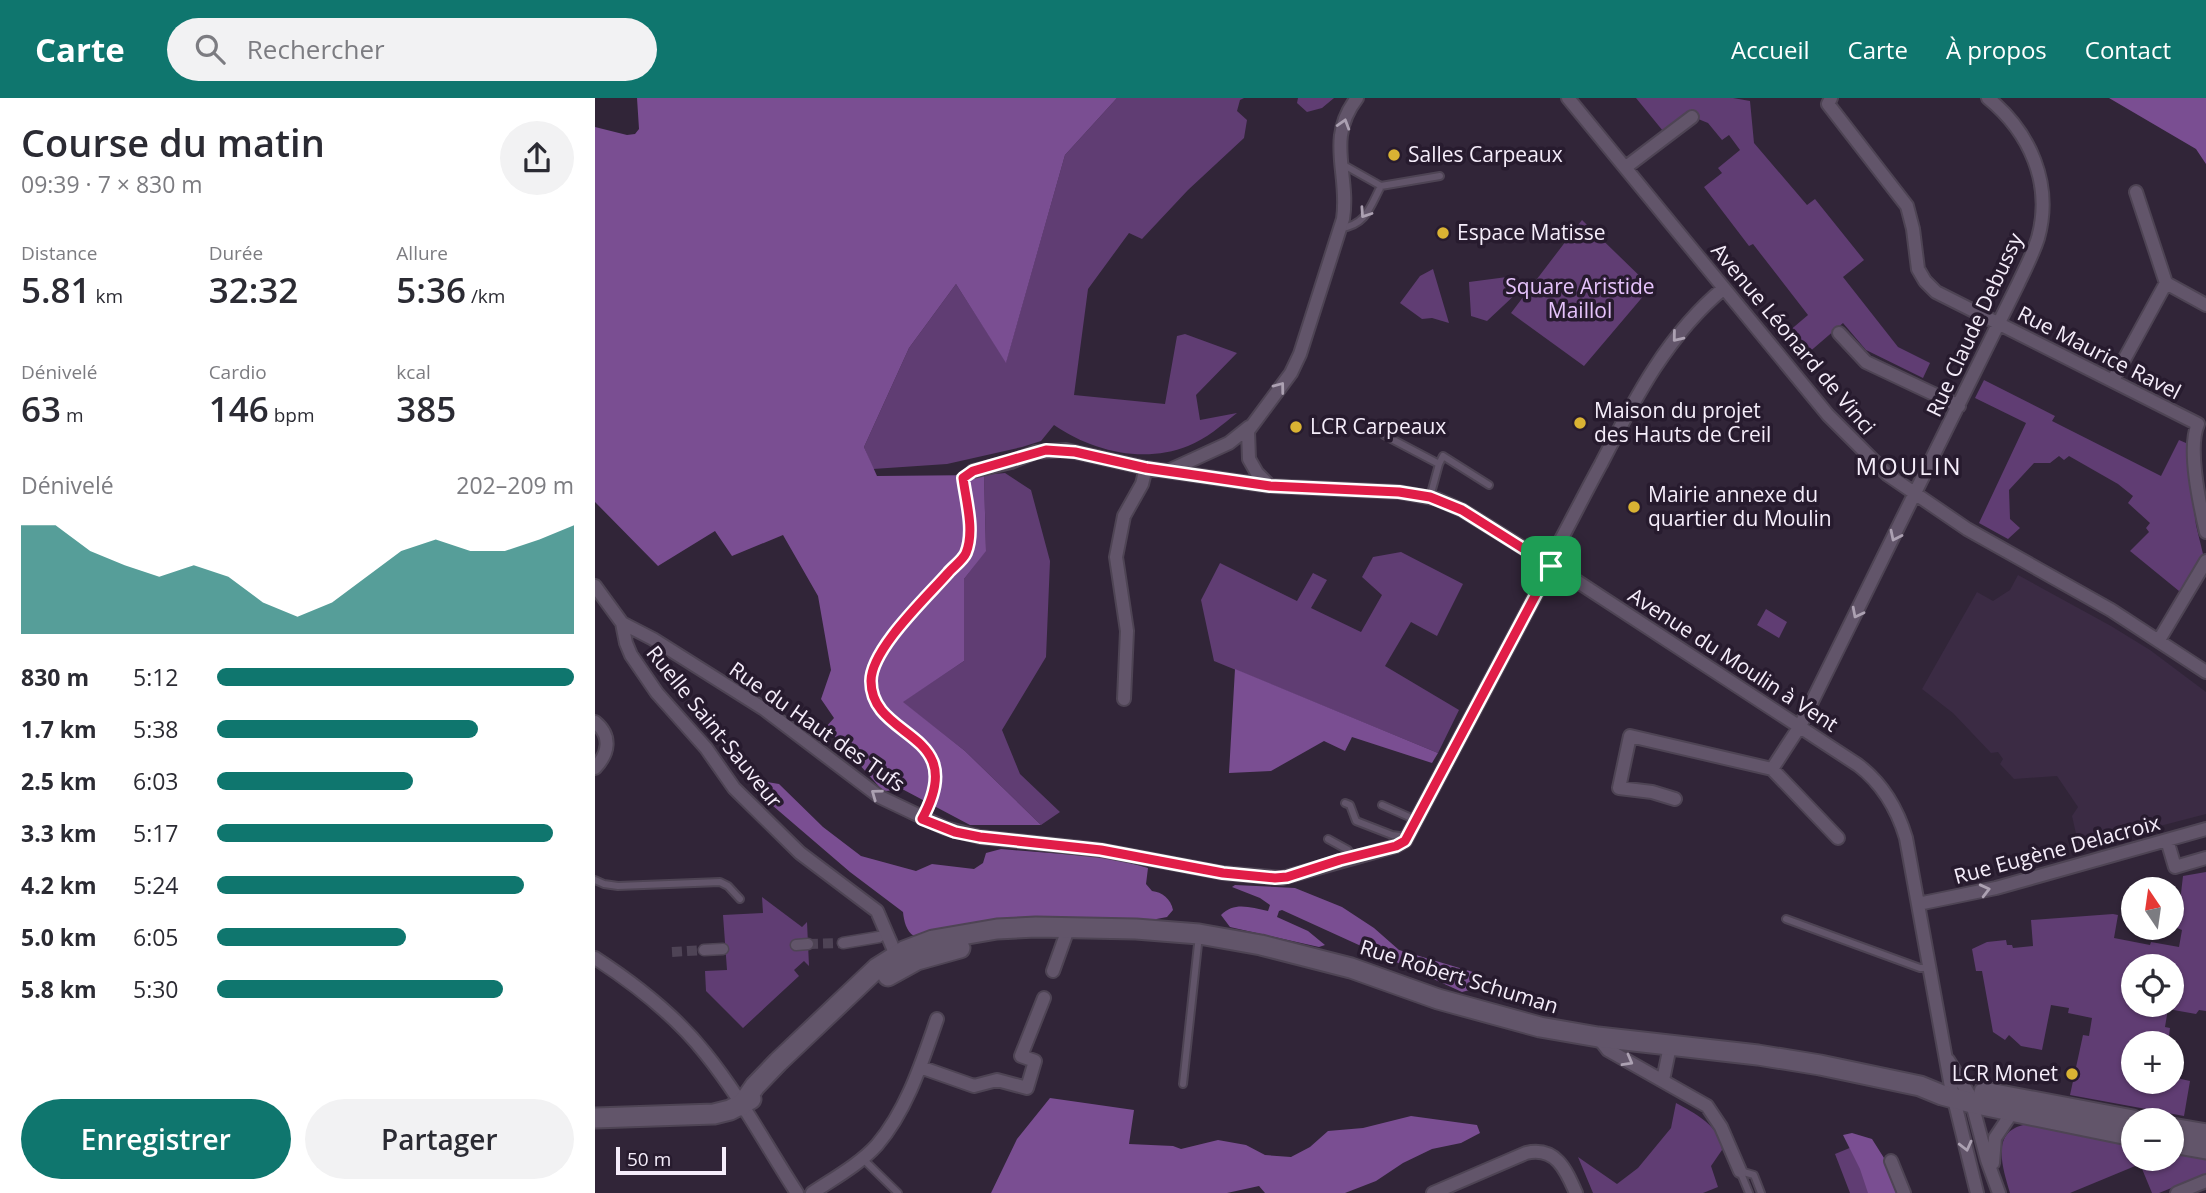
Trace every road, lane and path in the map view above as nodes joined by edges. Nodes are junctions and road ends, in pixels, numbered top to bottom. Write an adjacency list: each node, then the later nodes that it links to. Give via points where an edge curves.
1 (1357, 98): 6 (street, one-way to 1, via 1342,127)
2 (1568, 98): 7 (street, Avenue Léonard de Vinci)
3 (1831, 98): 15 (street, Rue Maurice Ravel, via 1828,104 1907,206 1916,261 1925,281 1942,296)
4 (1987, 98): 15 (street, Rue Claude Debussy, via 2026,141 2039,173 2043,200 2034,249)
5 (1692, 117): 7 (street)
6 (1340, 163): 9 (lane); 11 (street, via 1345,204)
7 (1626, 167): 13 (street, Avenue Léonard de Vinci)
8 (1440, 176): 9 (lane)
9 (1381, 186): 11 (lane, one-way to 11, via 1361,221)
10 (2136, 192): 12 (street)
11 (1341, 228): 19 (street, one-way to 11, via 1300,355)
12 (2166, 283): 14 (street); 17 (street)
13 (1724, 288): 28 (street, Avenue Léonard de Vinci, via 1843,432); 32 (street, one-way to 32, via 1695,315 1657,363)
14 (2206, 305)
15 (1999, 324): 17 (street, Rue Maurice Ravel); 18 (street, Rue Claude Debussy)
16 (1839, 332): 18 (street, via 1866,362)
17 (2113, 380): 20 (street, Rue Maurice Ravel)
18 (1959, 405): 28 (street, Rue Claude Debussy)
19 (1251, 424): 25 (street, via 1238,438); 27 (street, via 1249,459)
20 (2202, 425): 30 (street, Rue Maurice Ravel, via 2194,434 2194,452)
21 (1384, 435): 22 (lane)
22 (1439, 464): 26 (lane, via 1443,456); 29 (lane)
23 (1146, 468): 24 (street, Avenue du Moulin à Vent, via 1056,450); 25 (street, Avenue du Moulin à Vent); 37 (street, via 1124,516 1116,557 1127,631)
24 (973, 471): 45 (lane, via 963,478 970,527 966,553 884,645 871,680 877,707 926,748 936,769 931,803)
25 (1168, 471): 27 (street, Avenue du Moulin à Vent)
26 (1489, 485)
27 (1270, 486): 29 (street, Avenue du Moulin à Vent)
28 (1915, 495): 35 (street, Avenue Léonard de Vinci); 39 (street, Rue Claude Debussy, one-way to 39)
29 (1430, 497): 32 (street, Avenue du Moulin à Vent, via 1462,510)
30 (2206, 532)
31 (2206, 561): 35 (street)
32 (1550, 565): 39 (street, Avenue du Moulin à Vent); 46 (street)
33 (595, 586): 34 (street)
34 (622, 623): 45 (street, Rue du Haut des Tufs, one-way to 34, via 880,797 764,709); 67 (street, Ruelle Saint-Sauveur, via 625,643 651,685 734,788 794,848 877,911)
35 (2159, 640): 36 (street, Avenue Léonard de Vinci)
36 (2206, 672)
37 (1124, 699)
38 (595, 722): 40 (street, via 607,739 606,754)
39 (1800, 726): 41 (street, Rue Claude Debussy); 56 (street, Avenue du Moulin à Vent, via 1858,765 1886,792 1906,838)
40 (595, 768)
41 (1772, 769): 42 (street, via 1630,736 1619,788); 49 (street)
42 (1675, 799)
43 (1345, 803): 48 (lane, via 1356,821)
44 (1382, 804): 46 (lane)
45 (922, 819): 52 (street, Rue du Haut des Tufs, via 980,837 1282,878)
46 (1416, 820): 48 (street)
47 (2206, 829): 51 (street, Rue Eugène Delacroix)
48 (1408, 837): 52 (street, Rue du Haut des Tufs, via 1396,846)
49 (1838, 838)
50 (1328, 839): 52 (lane, via 1348,850)
51 (2167, 840): 53 (street, via 2175,867); 56 (street, Rue Eugène Delacroix, one-way to 51, via 1996,888)
52 (1352, 858)
53 (2206, 858)
54 (595, 880): 55 (lane, via 618,886 720,882)
55 (740, 899)
56 (1918, 904): 68 (street, Avenue du Moulin à Vent)
57 (1786, 919): 68 (lane)
58 (1068, 929): 59 (main road, Rue Robert Schuman); 67 (main road, Rue Robert Schuman); 69 (street)
59 (1199, 933): 72 (main road, Rue Robert Schuman, via 1335,963 1516,1021); 76 (lane)
60 (879, 937): 61 (street)
61 (843, 943)
62 (808, 944): 63 (street)
63 (796, 945)
64 (723, 949): 65 (street)
65 (704, 950)
66 (595, 958): 78 (street, via 683,1028)
67 (899, 961): 78 (main road, Rue Robert Schuman)
68 (1930, 968): 77 (street, Avenue du Moulin à Vent, via 1946,1056)
69 (1053, 971)
70 (1044, 998): 74 (street, via 1021,1056 1035,1061 1027,1088 997,1080 974,1086)
71 (937, 1019): 74 (street)
72 (1598, 1037): 73 (main road, Rue Robert Schuman); 75 (street, one-way to 75, via 1608,1050)
73 (1670, 1046): 75 (street); 77 (main road, Rue Robert Schuman, via 1809,1063)
74 (920, 1068): 88 (street, via 887,1130)
75 (1663, 1080): 90 (street, via 1712,1112)
76 (1183, 1084)
77 (1961, 1094): 79 (main road); 83 (main road); 92 (street); 93 (street, one-way to 93)
78 (741, 1105): 81 (main road, Rue Robert Schuman, via 705,1115); 94 (street)
79 (2013, 1111): 85 (main road); 92 (street, via 1995,1138)
80 (595, 1112): 81 (main road, Rue Robert Schuman)
81 (616, 1116): 82 (main road, Rue Robert Schuman)
82 (595, 1118)
83 (2121, 1119)
84 (2184, 1131): 86 (main road)
85 (2121, 1134)
86 (2205, 1135): 87 (main road)
87 (2184, 1140)
88 (862, 1158): 95 (street); 96 (lane)
89 (1891, 1161): 101 (street)
90 (1740, 1171): 99 (lane); 100 (lane, via 1754,1175)
91 (2206, 1181): 102 (street)
92 (1997, 1187): 93 (street)
93 (1977, 1190)
94 (797, 1193)
95 (812, 1193)
96 (898, 1193)
97 (1433, 1193): 98 (street, via 1535,1152 1550,1154 1561,1163)
98 (1576, 1193)
99 (1749, 1193)
100 (1761, 1193)
101 (1904, 1193)
102 (2176, 1193)

